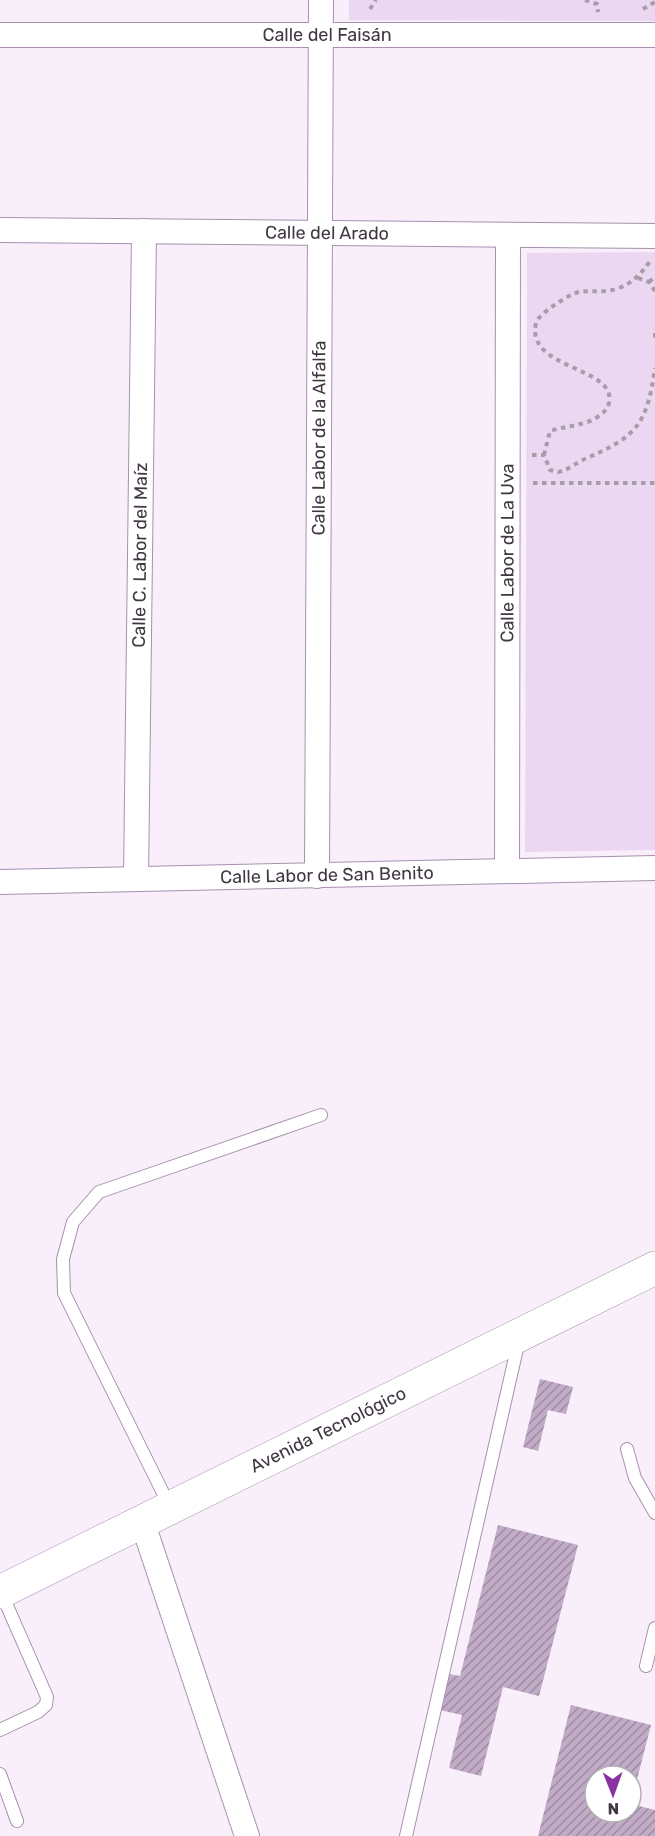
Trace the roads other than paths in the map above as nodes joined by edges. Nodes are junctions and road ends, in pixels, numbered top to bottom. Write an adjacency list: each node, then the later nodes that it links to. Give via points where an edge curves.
1 (321, 0): 3 (street, Calle Labor de la Alfalfa)
2 (0, 35): 3 (street, Calle del Faisán)
3 (320, 35): 4 (street, Calle del Faisán); 7 (street, Calle Labor de la Alfalfa)
4 (655, 35)
5 (0, 230): 6 (street, Calle del Arado)
6 (144, 231): 7 (street, Calle del Arado); 13 (street, Calle C. Labor del Maíz)
7 (320, 233): 8 (street, Calle del Arado); 12 (street, Calle Labor de la Alfalfa)
8 (508, 235): 9 (street, Calle del Arado); 11 (street, Calle Labor de La Uva)
9 (655, 236)
10 (655, 868): 11 (street, Calle Labor de San Benito)
11 (507, 871): 12 (street, Calle Labor de San Benito)
12 (317, 876): 13 (street, Calle Labor de San Benito)
13 (136, 879): 14 (street, Calle Labor de San Benito)
14 (0, 882)
15 (321, 1115): 20 (lane, via 99,1192 73,1222 63,1259 64,1293)
16 (655, 1268): 17 (main road, Avenida Tecnológico)
17 (519, 1337): 20 (main road, Avenida Tecnológico); 28 (lane)
18 (627, 1449): 19 (lane, via 635,1478)
19 (655, 1513)
20 (157, 1517): 21 (main road, Avenida Tecnológico); 27 (street)
21 (0, 1592): 24 (lane, via 47,1697 46,1705 38,1712)
22 (655, 1628): 23 (lane)
23 (646, 1666)
24 (0, 1730)
25 (0, 1774): 26 (lane)
26 (17, 1821)
27 (247, 1836)
28 (406, 1836)

